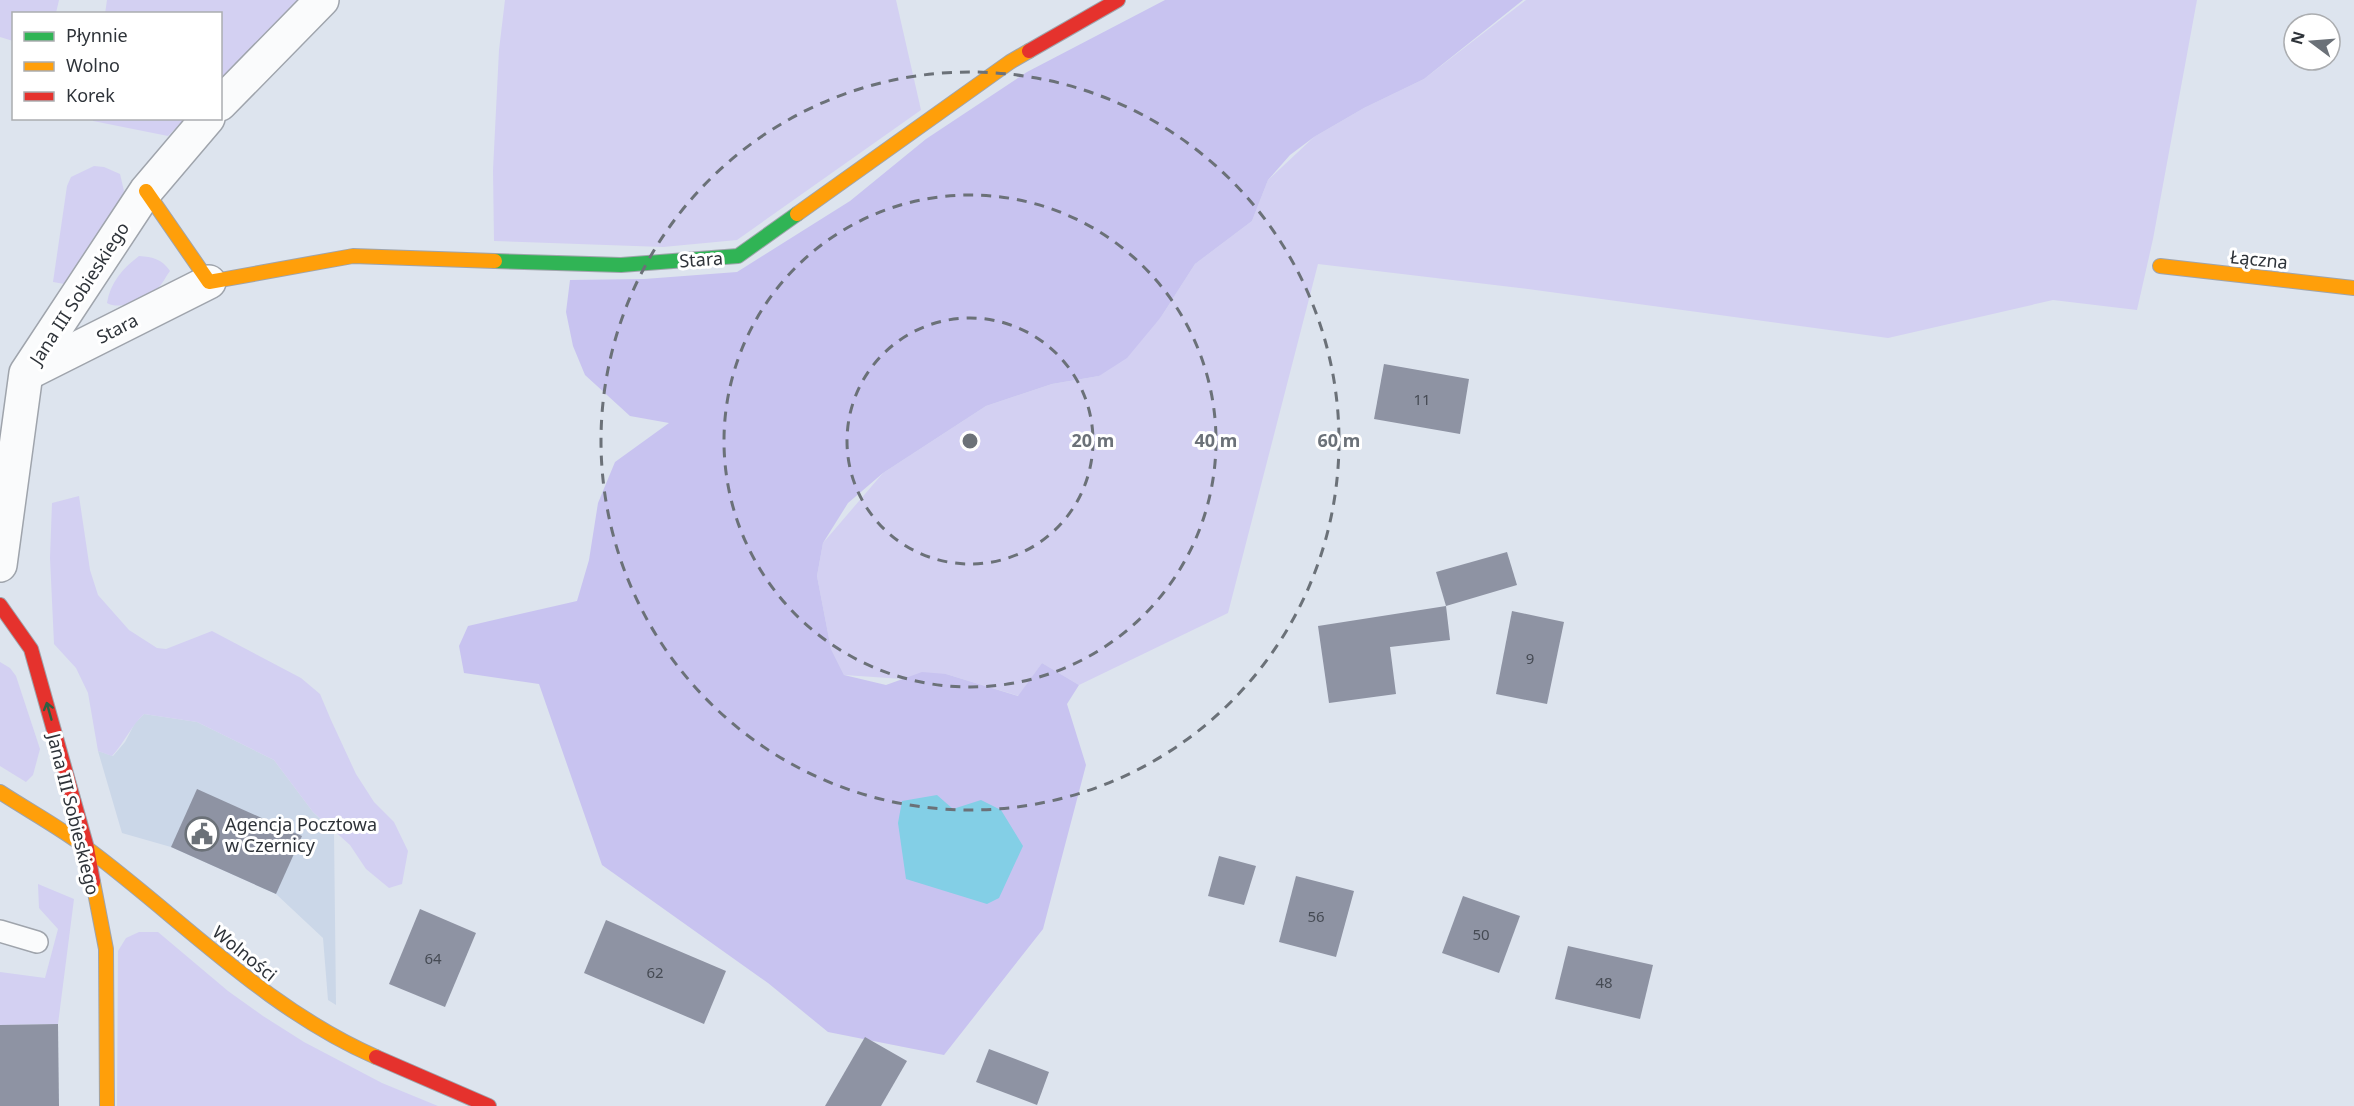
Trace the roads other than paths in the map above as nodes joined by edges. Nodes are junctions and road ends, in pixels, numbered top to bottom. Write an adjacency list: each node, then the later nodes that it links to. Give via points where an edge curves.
1 (322, 0): 3 (street)
2 (1118, 0): 7 (street, Stara, via 1010,62 738,256 621,265 353,256)
3 (222, 102)
4 (206, 120): 5 (street, Jana III Sobieskiego)
5 (146, 191): 7 (street); 9 (street, Jana III Sobieskiego)
6 (2160, 267): 8 (street, Łączna)
7 (208, 282): 9 (street, Stara)
8 (2354, 288)
9 (26, 374): 10 (street, Jana III Sobieskiego)
10 (0, 565)
11 (0, 605): 13 (street, Jana III Sobieskiego, one-way to 11, via 32,649)
12 (0, 792): 13 (street, Wolności)
13 (87, 848): 16 (street, Jana III Sobieskiego, via 105,949); 17 (street, Wolności, via 280,1004 358,1049)
14 (0, 931): 15 (lane)
15 (37, 942)
16 (107, 1106)
17 (489, 1106)

